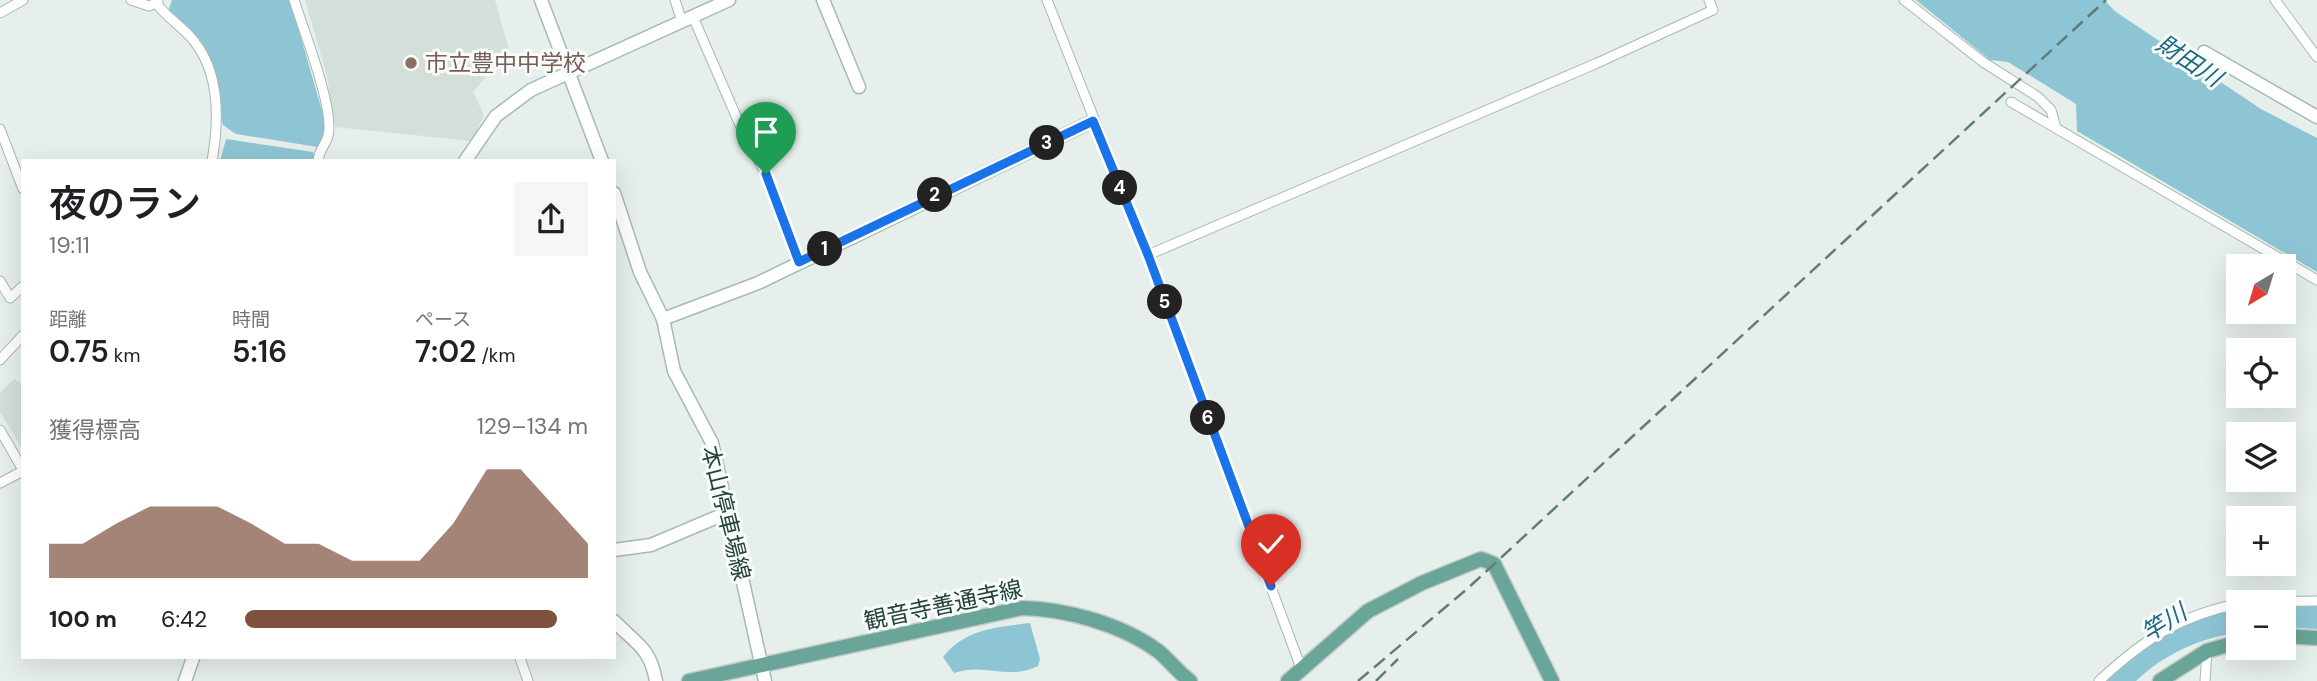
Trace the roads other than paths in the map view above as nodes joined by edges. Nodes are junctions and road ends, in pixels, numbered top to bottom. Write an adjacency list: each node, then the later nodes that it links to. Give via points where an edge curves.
1 (23, 0): 13 (street)
2 (131, 0): 12 (street, via 139,5)
3 (294, 0): 25 (street, via 327,115 328,136)
4 (541, 0): 17 (street)
5 (675, 0): 14 (street)
6 (729, 0): 14 (street)
7 (823, 0): 18 (street)
8 (1047, 0): 21 (street)
9 (1709, 0): 30 (street, via 1713,10 1595,64)
10 (1904, 0): 22 (street, via 1983,62 2038,97 2051,110)
11 (2275, 0): 16 (street)
12 (158, 2): 24 (street, via 166,17 193,40 207,65 218,126)
13 (0, 13)
14 (688, 20): 17 (street); 31 (street, via 766,174)
15 (2204, 52): 20 (street)
16 (2317, 57)
17 (570, 74): 26 (street, via 511,102 484,131); 27 (street)
18 (859, 87)
19 (2011, 102): 22 (street)
20 (2317, 117)
21 (1093, 121): 30 (street); 31 (street)
22 (2056, 128): 32 (street)
23 (0, 129): 28 (street)
24 (212, 159)
25 (318, 159)
26 (467, 159)
27 (602, 159)
28 (21, 184)
29 (616, 199): 35 (street, 本山停車場線, via 640,272)
30 (1148, 255): 54 (street)
31 (799, 262): 35 (street, via 758,284)
32 (2317, 280)
33 (0, 281): 34 (street, via 10,298)
34 (21, 288)
35 (663, 319): 42 (street, 本山停車場線, via 674,371 712,443)
36 (21, 337): 37 (street)
37 (0, 360)
38 (0, 430): 39 (street)
39 (21, 467)
40 (21, 471): 41 (street)
41 (0, 483)
42 (729, 512): 43 (street, via 651,545); 55 (street, 本山停車場線)
43 (616, 550)
44 (2296, 601): 45 (street)
45 (2317, 601)
46 (2226, 606): 63 (street, via 2202,611 2141,644)
47 (616, 623): 58 (street, via 642,644)
48 (2296, 637): 49 (main road)
49 (2317, 638)
50 (2226, 645): 51 (main road)
51 (2207, 651): 64 (main road); 65 (street)
52 (193, 659): 56 (street)
53 (520, 659): 57 (street)
54 (1301, 668): 61 (main road); 62 (main road, via 1368,611 1422,583 1487,559 1494,564)
55 (763, 674): 59 (main road, 観音寺善通寺線); 60 (main road, 観音寺善通寺線, via 1000,611 1043,609 1095,622 1138,640 1161,653)
56 (185, 681)
57 (528, 681)
58 (656, 681)
59 (688, 681)
60 (1190, 681)
61 (1288, 681)
62 (1552, 681)
63 (2099, 681)
64 (2160, 681)
65 (2205, 681)

